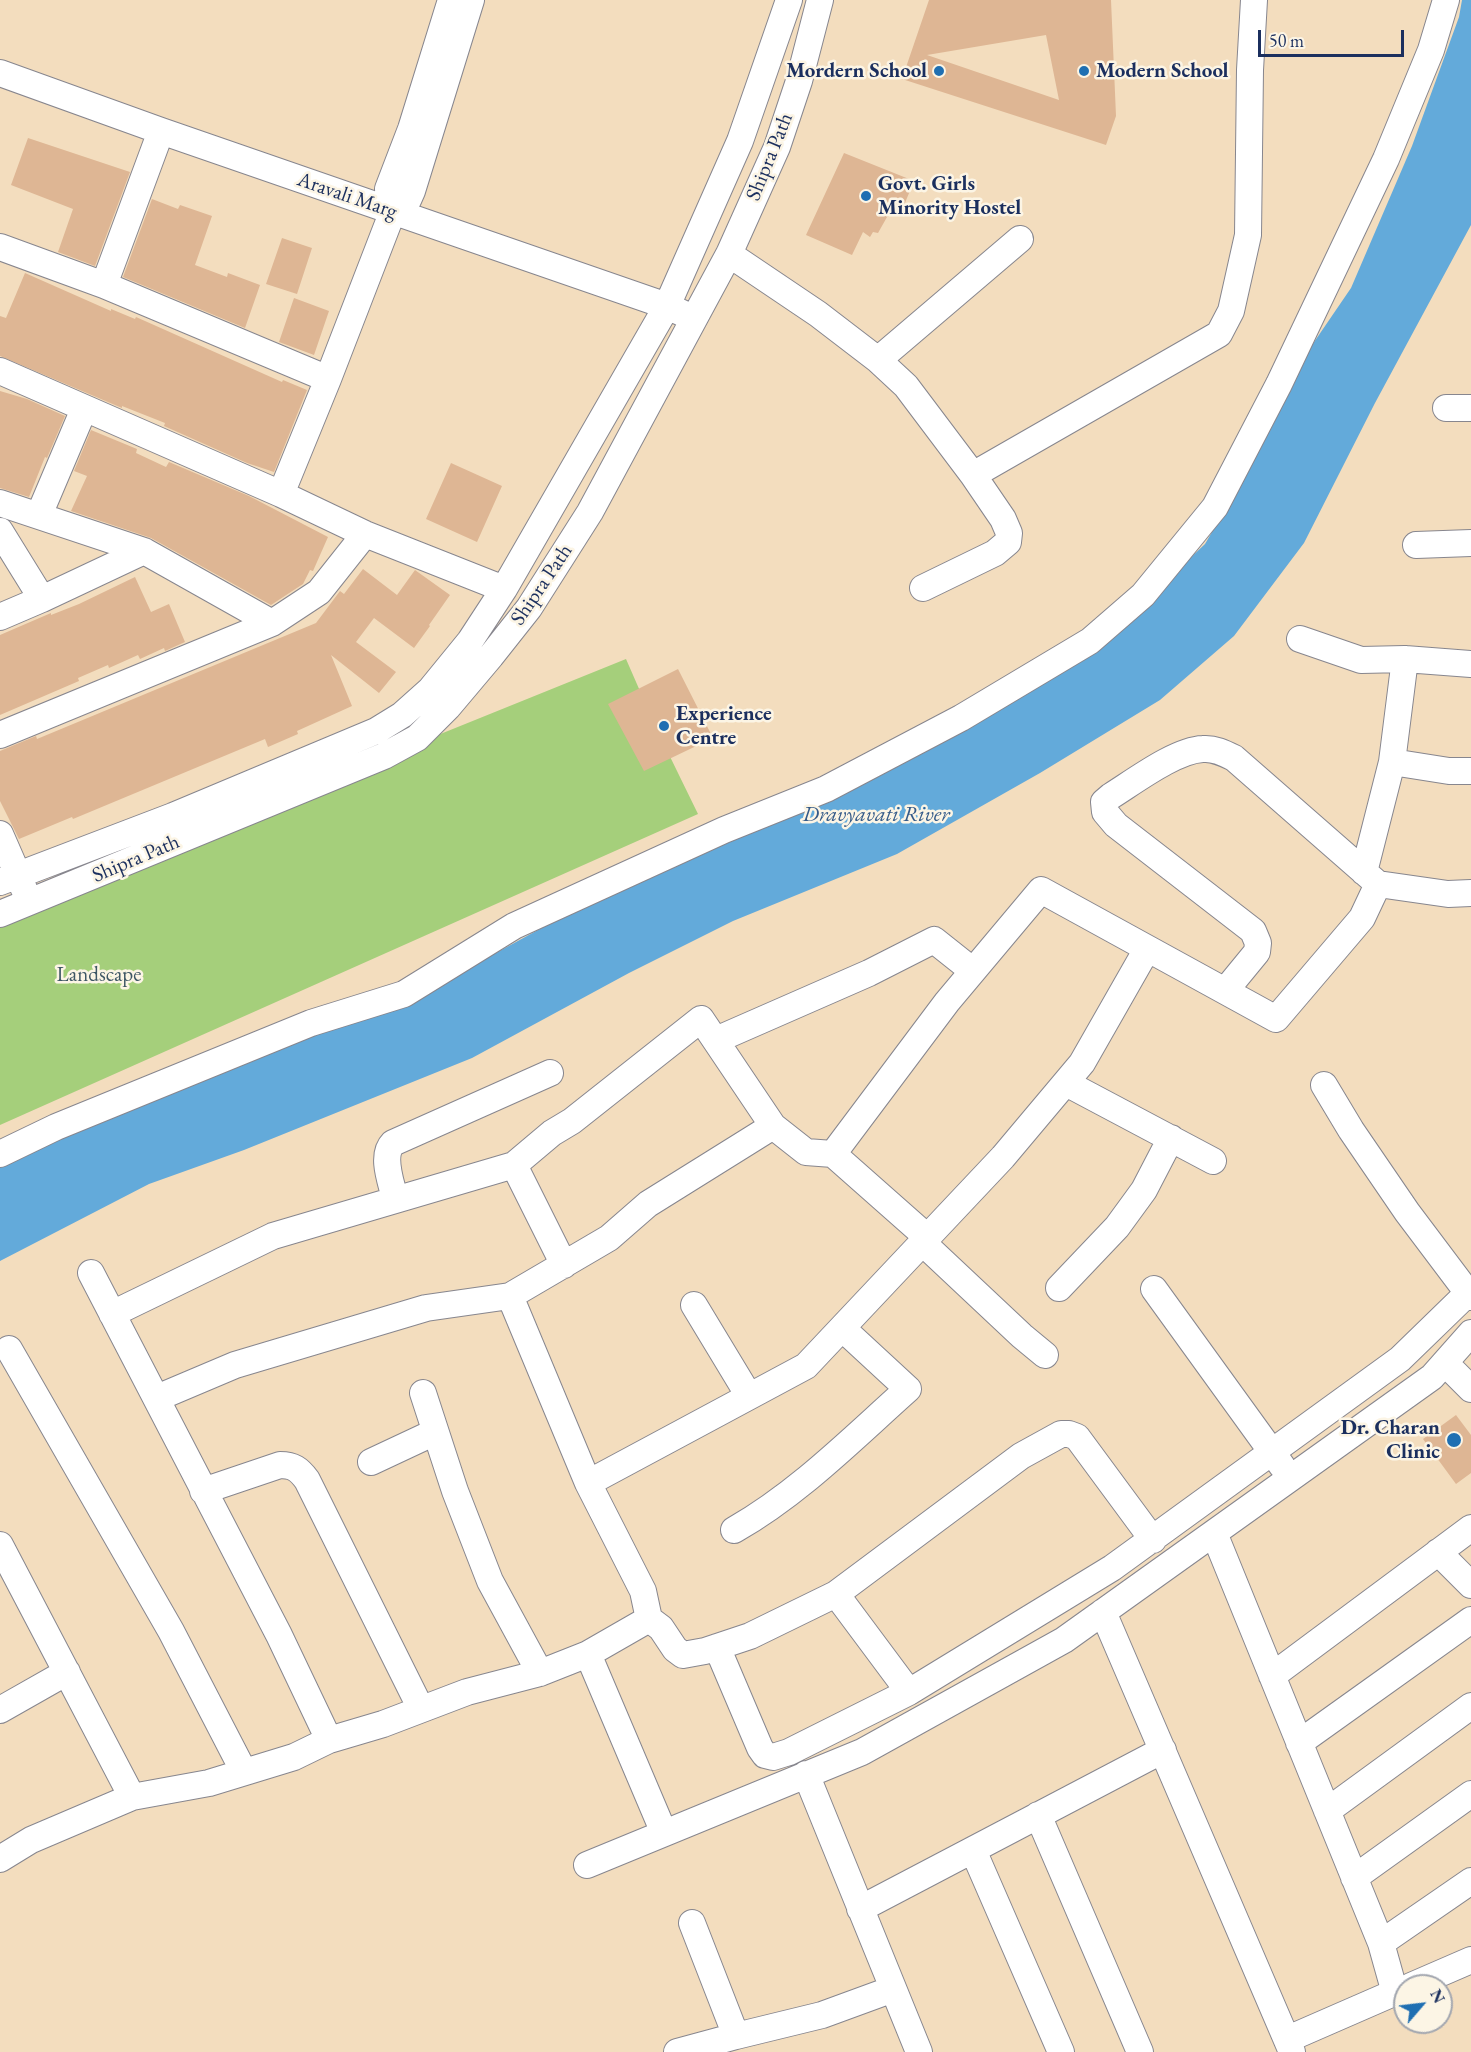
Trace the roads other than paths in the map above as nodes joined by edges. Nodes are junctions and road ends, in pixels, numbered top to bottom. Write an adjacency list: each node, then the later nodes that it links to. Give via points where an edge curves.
1 (451, 0): 9 (street, via 388,189)
2 (471, 0): 9 (street, via 412,191 408,200)
3 (789, 0): 14 (street, Shipra Path, via 740,141)
4 (820, 0): 12 (street, Shipra Path, via 777,147)
5 (1254, 0): 22 (street, via 1248,235 1231,311 1219,334)
6 (1446, 0): 57 (street, via 1431,50 1386,159 1280,384 1215,507 1143,596 1089,641 961,718 836,784 724,830 514,926 404,994 311,1023 56,1127)
7 (0, 73): 8 (street, Aravali Marg)
8 (161, 131): 9 (street, Aravali Marg); 13 (street)
9 (394, 207): 14 (street, Aravali Marg); 18 (street)
10 (1020, 239): 16 (street)
11 (0, 247): 13 (street)
12 (729, 254): 15 (street, Shipra Path); 16 (street)
13 (104, 285): 18 (street)
14 (667, 306): 15 (street, Aravali Marg); 32 (street, Shipra Path)
15 (694, 319): 46 (street, Shipra Path, via 590,512 529,608 448,707 417,738 384,756)
16 (878, 360): 22 (street, via 906,386)
17 (0, 371): 21 (street)
18 (328, 379): 23 (street)
19 (1446, 408): 20 (street)
20 (1471, 408)
21 (84, 410): 23 (street); 25 (street)
22 (973, 475): 31 (street, via 1003,519 1008,542 995,553)
23 (281, 494): 27 (street)
24 (0, 503): 25 (street)
25 (39, 515): 30 (street)
26 (0, 531): 33 (street)
27 (365, 534): 32 (street); 35 (street, via 319,592)
28 (1471, 543): 29 (street)
29 (1416, 545)
30 (144, 551): 33 (street); 35 (street)
31 (923, 588)
32 (504, 589): 43 (street, Shipra Path, via 470,641 430,690 376,731 173,816)
33 (42, 599): 34 (street)
34 (0, 617)
35 (272, 623): 39 (street)
36 (1300, 639): 37 (street, via 1361,660)
37 (1405, 659): 38 (street); 40 (street)
38 (1471, 664)
39 (0, 735)
40 (1392, 762): 41 (street); 44 (street)
41 (1471, 771)
42 (0, 834): 43 (street)
43 (9, 878): 46 (street)
44 (1371, 878): 45 (street, via 1448,894); 50 (street, via 1362,918 1276,1019); 50 (street, via 1234,758 1219,750 1182,753 1111,796 1104,802 1105,812 1116,825 1253,932 1257,952)
45 (1471, 893)
46 (31, 902): 47 (street, Shipra Path)
47 (0, 914)
48 (1148, 949): 49 (street, via 1041,890); 50 (street); 53 (street, via 1082,1063)
49 (973, 971): 51 (street, via 934,940); 58 (street)
50 (1225, 991)
51 (716, 1040): 55 (street); 60 (street, via 701,1019)
52 (550, 1073): 61 (street, via 393,1143 387,1160)
53 (1066, 1083): 56 (street); 62 (street)
54 (1324, 1085): 67 (street, via 1370,1158)
55 (773, 1126): 58 (street, via 806,1152); 63 (street, via 648,1204 609,1238)
56 (1171, 1138): 59 (street); 65 (street, via 1144,1190 1117,1227)
57 (0, 1154)
58 (833, 1154): 62 (street)
59 (1213, 1161)
60 (514, 1165): 61 (street); 63 (street)
61 (395, 1200): 70 (street, via 273,1236)
62 (926, 1240): 71 (street); 74 (street)
63 (564, 1265): 68 (street)
64 (91, 1273): 70 (street)
65 (1059, 1288)
66 (1154, 1289): 81 (street)
67 (1470, 1293): 81 (street, via 1400,1359)
68 (510, 1296): 79 (street, via 426,1308 235,1365); 84 (street)
69 (694, 1305): 78 (street)
70 (112, 1314): 79 (street)
71 (842, 1328): 78 (street, via 806,1366); 87 (street, via 908,1389 812,1474 759,1516)
72 (1471, 1333): 75 (street)
73 (9, 1349): 111 (street, via 171,1631)
74 (1045, 1355)
75 (1445, 1363): 76 (street); 83 (street, via 1432,1377)
76 (1471, 1389)
77 (423, 1393): 80 (street)
78 (750, 1396): 84 (street)
79 (157, 1398): 85 (street)
80 (435, 1432): 82 (street); 100 (street, via 490,1581)
81 (1272, 1452): 83 (street); 89 (street)
82 (371, 1462)
83 (1290, 1479): 88 (street)
84 (588, 1483): 95 (street, via 643,1591)
85 (203, 1491): 104 (street, via 280,1465 300,1470); 107 (street)
86 (1471, 1528): 91 (street)
87 (734, 1530)
88 (1214, 1533): 94 (street); 101 (street)
89 (1153, 1540): 93 (street, via 1077,1437 1060,1434 1021,1456); 102 (street)
90 (0, 1545): 99 (street)
91 (1438, 1552): 92 (street); 101 (street)
92 (1471, 1586)
93 (836, 1594): 97 (street, via 750,1636); 102 (street)
94 (1103, 1612): 109 (street, via 1064,1640); 110 (street)
95 (649, 1619): 97 (street, via 683,1655); 98 (street)
96 (1471, 1620): 108 (street)
97 (717, 1647): 106 (street, via 765,1755 789,1752)
98 (588, 1654): 100 (street); 117 (street)
99 (67, 1672): 105 (street); 114 (street)
100 (540, 1673): 104 (street)
101 (1272, 1676): 108 (street)
102 (909, 1692): 106 (street)
103 (1471, 1706): 115 (street)
104 (420, 1709): 107 (street)
105 (0, 1710)
106 (853, 1719): 109 (street)
107 (329, 1740): 111 (street, via 294,1757)
108 (1299, 1743): 115 (street)
109 (867, 1749): 112 (street)
110 (1163, 1750): 116 (street); 132 (street)
111 (244, 1772): 114 (street, via 209,1783)
112 (806, 1774): 117 (street); 123 (street)
113 (1471, 1794): 121 (street)
114 (132, 1797): 119 (street, via 31,1840)
115 (1327, 1811): 121 (street)
116 (1038, 1815): 118 (street); 136 (street)
117 (664, 1833): 120 (street)
118 (973, 1850): 123 (street); 135 (street)
119 (0, 1859)
120 (587, 1865)
121 (1354, 1878): 125 (street)
122 (1471, 1881): 125 (street)
123 (860, 1909): 129 (street)
124 (692, 1923): 131 (street)
125 (1381, 1943): 127 (street)
126 (1471, 1960): 128 (street)
127 (1396, 1974)
128 (1439, 1974)
129 (893, 1989): 131 (street, via 822,2015); 134 (street)
130 (1393, 1994): 132 (street)
131 (736, 2036): 133 (street)
132 (1290, 2046)
133 (677, 2052)
134 (919, 2052)
135 (1061, 2052)
136 (1140, 2052)

